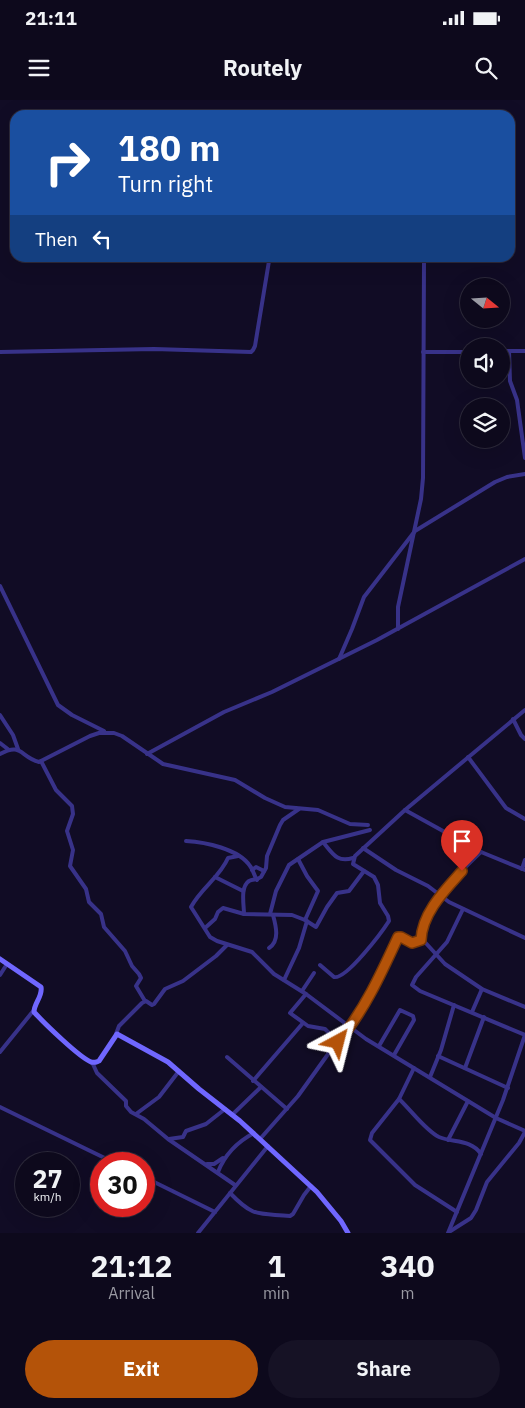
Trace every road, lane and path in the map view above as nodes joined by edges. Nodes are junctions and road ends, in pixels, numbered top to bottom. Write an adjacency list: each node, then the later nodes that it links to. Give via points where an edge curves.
1 (269, 262): 5 (street, via 255,346 251,352 154,349)
2 (424, 262): 6 (street)
3 (510, 351): 4 (street)
4 (525, 351)
5 (0, 352)
6 (423, 352): 7 (street); 11 (street, via 423,478)
7 (460, 352)
8 (510, 381): 9 (street, via 517,400)
9 (525, 458)
10 (525, 474): 11 (street, via 495,482)
11 (415, 532): 14 (street, via 398,607); 15 (street, via 364,597)
12 (525, 560): 14 (street)
13 (0, 586): 19 (street, via 58,705)
14 (398, 629): 15 (street)
15 (339, 659): 25 (street, via 224,712)
16 (525, 710): 18 (street)
17 (0, 715): 22 (street, via 13,734)
18 (513, 719): 20 (street); 26 (street)
19 (108, 732): 25 (street, via 122,736); 27 (street, via 78,740)
20 (525, 738)
21 (0, 743): 23 (street)
22 (18, 749): 23 (street); 27 (street)
23 (9, 750): 24 (street)
24 (0, 754)
25 (147, 754): 28 (street, via 163,764 235,780 273,802)
26 (468, 757): 29 (street); 30 (street, via 506,808)
27 (41, 761): 65 (street, via 56,790 72,806 73,814 67,831 72,850 70,866 86,890 89,902 101,914 104,927 140,974 136,986)
28 (299, 809): 32 (street, via 318,810 350,824 369,828); 41 (street, via 280,825)
29 (405, 810): 33 (street); 34 (street)
30 (525, 819)
31 (186, 841): 35 (street, via 221,847)
32 (323, 842): 36 (street, via 338,859); 37 (street)
33 (363, 848): 36 (street); 46 (street)
34 (481, 852): 40 (street); 46 (street)
35 (238, 856): 39 (street); 43 (street, via 228,858)
36 (353, 858): 42 (street, via 353,864)
37 (298, 859): 49 (street, via 285,870 273,900); 50 (street, via 318,890)
38 (525, 860): 40 (street)
39 (252, 870): 41 (street, via 256,867); 44 (street)
40 (523, 870)
41 (264, 871): 44 (street)
42 (364, 871): 50 (street, via 349,891 338,892 332,898 318,926); 59 (street, via 374,877 378,885 379,900 388,922 365,953 340,977 334,977)
43 (215, 877): 45 (street); 51 (street, via 191,907)
44 (256, 880): 45 (street, via 250,881)
45 (243, 891): 48 (street)
46 (440, 896): 47 (street); 53 (street, via 426,921)
47 (464, 909): 52 (street); 56 (street)
48 (244, 914): 49 (street); 51 (street, via 222,908)
49 (272, 915): 50 (street); 55 (street, via 276,928 275,942)
50 (306, 921): 62 (street, via 299,948)
51 (204, 928): 54 (street, via 210,937)
52 (525, 938)
53 (421, 940): 56 (street); 72 (street, via 412,943 398,937 372,992)
54 (228, 944): 62 (street, via 252,952); 65 (street, via 182,981 164,989 154,1004)
55 (269, 948)
56 (438, 954): 63 (street, via 445,964); 66 (street, via 412,985)
57 (0, 959): 58 (street)
58 (7, 964): 61 (street); 68 (street, via 41,987)
59 (320, 965)
60 (314, 973): 64 (street)
61 (0, 975)
62 (284, 980): 64 (street)
63 (482, 990): 67 (street); 69 (street)
64 (304, 993): 71 (street, via 290,1013); 72 (street)
65 (145, 1001): 73 (street, via 117,1027)
66 (454, 1005): 69 (street); 79 (street)
67 (525, 1007)
68 (34, 1010): 77 (street); 81 (street, via 54,1032)
69 (472, 1012): 70 (street)
70 (484, 1017): 74 (street); 83 (street)
71 (303, 1023): 75 (street, via 325,1030); 86 (street)
72 (350, 1028): 75 (street); 76 (street)
73 (116, 1034): 81 (street, via 99,1061); 84 (street)
74 (525, 1035): 88 (street)
75 (338, 1042): 93 (street)
76 (379, 1046): 78 (street); 78 (street, via 400,1010 413,1016 414,1020)
77 (0, 1052)
78 (394, 1055): 82 (street)
79 (438, 1056): 83 (street); 85 (street)
80 (227, 1057): 86 (street)
81 (92, 1062): 94 (street, via 97,1073)
82 (414, 1068): 85 (street); 89 (street)
83 (465, 1068): 88 (street)
84 (178, 1071): 92 (street); 94 (street, via 159,1097)
85 (430, 1076): 90 (street)
86 (253, 1081): 87 (street)
87 (261, 1087): 93 (street); 95 (street)
88 (508, 1088): 96 (street)
89 (399, 1099): 101 (street, via 434,1134); 115 (street, via 372,1133 371,1143 415,1185)
90 (468, 1101): 96 (street); 101 (street)
91 (0, 1108): 105 (street)
92 (225, 1109): 95 (street); 100 (street, via 206,1124 186,1131 183,1137)
93 (287, 1109): 99 (street)
94 (136, 1114): 100 (street)
95 (232, 1115): 98 (street)
96 (496, 1118): 97 (street); 106 (street)
97 (525, 1131): 103 (street)
98 (254, 1133): 99 (street); 107 (street)
99 (260, 1138): 104 (street)
100 (168, 1139): 108 (street)
101 (448, 1140): 106 (street, via 471,1145)
102 (525, 1141): 103 (street)
103 (519, 1143): 116 (street, via 486,1182 471,1218)
104 (268, 1146): 111 (street); 112 (street)
105 (92, 1152)
106 (481, 1154): 115 (street)
107 (225, 1157): 108 (street, via 214,1164); 109 (street)
108 (204, 1163): 109 (street)
109 (218, 1172): 111 (street)
110 (155, 1182): 114 (street)
111 (235, 1186): 113 (street)
112 (312, 1186): 113 (street, via 290,1216 257,1214); 118 (street)
113 (230, 1193): 114 (street)
114 (215, 1212): 117 (street)
115 (457, 1212): 116 (street)
116 (448, 1232)
117 (198, 1233)
118 (348, 1233)

